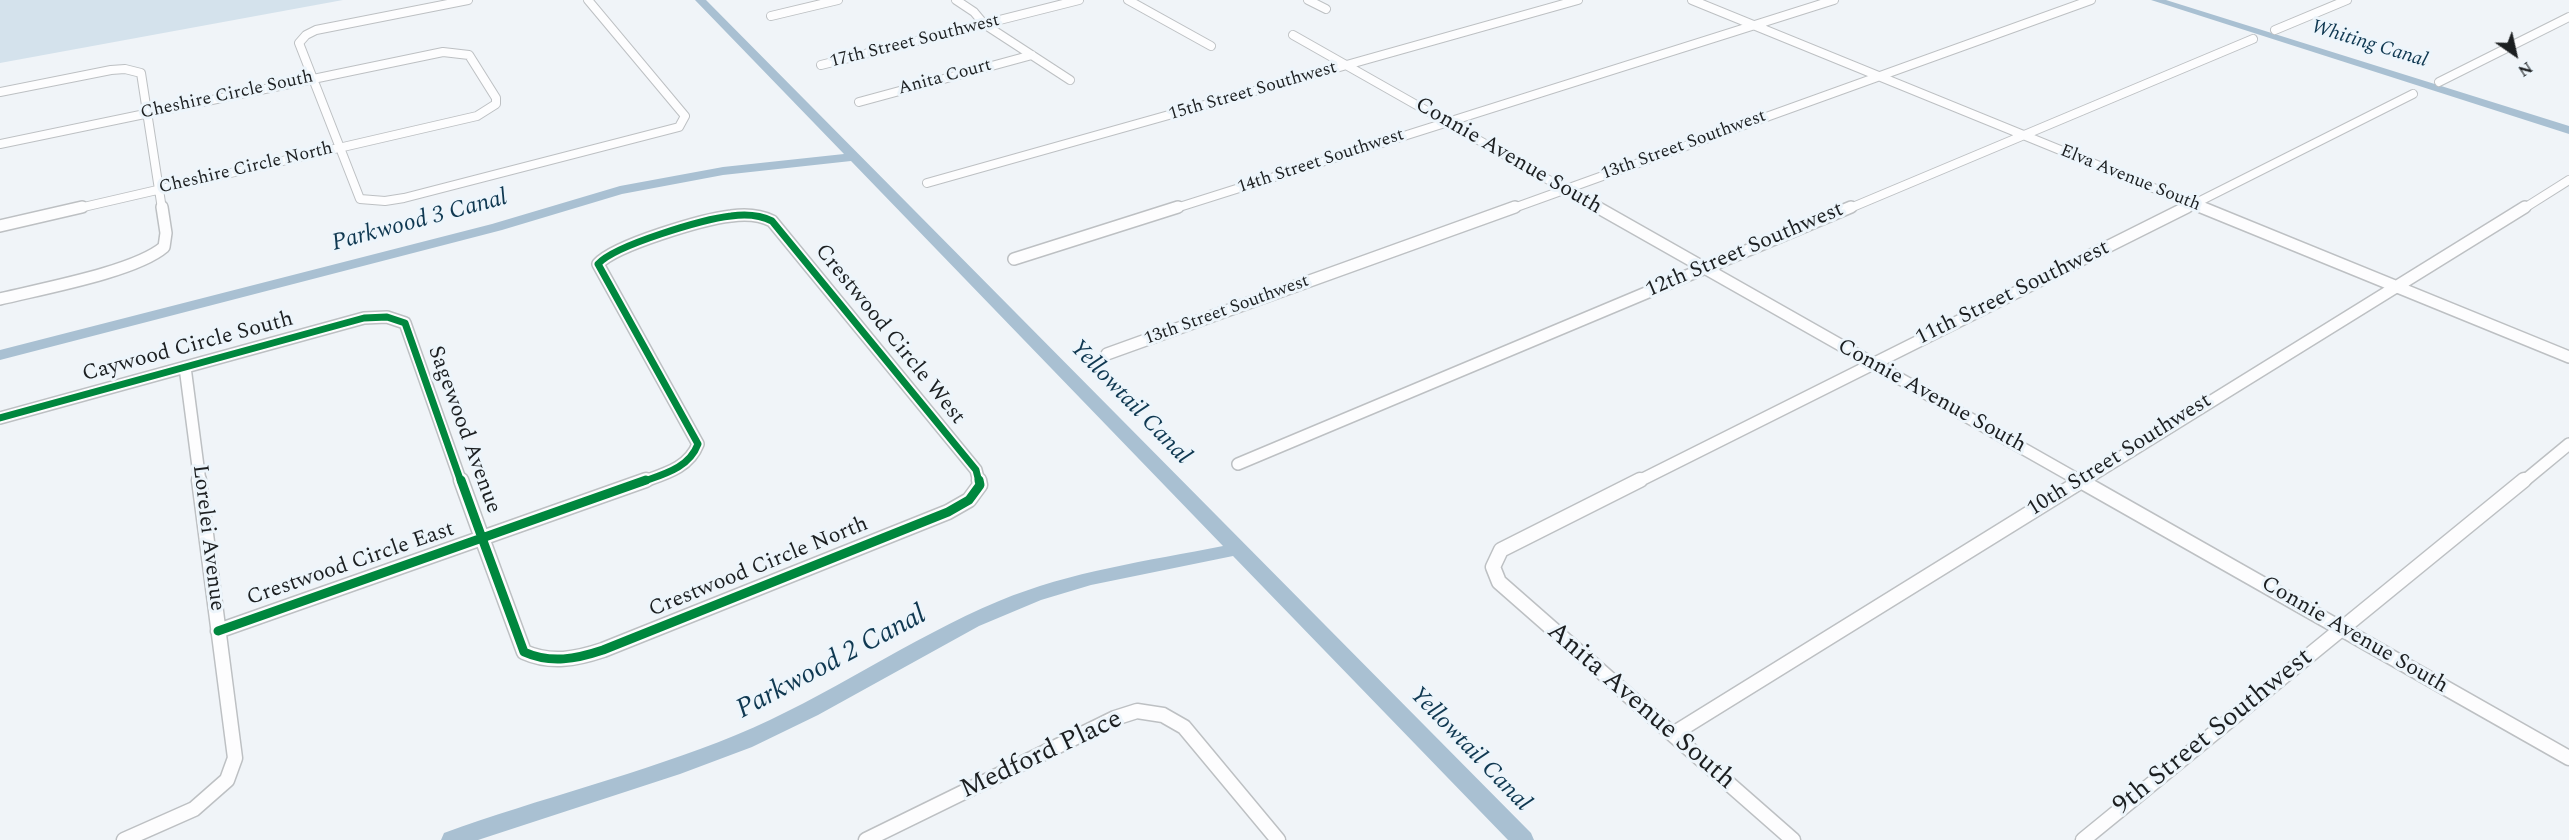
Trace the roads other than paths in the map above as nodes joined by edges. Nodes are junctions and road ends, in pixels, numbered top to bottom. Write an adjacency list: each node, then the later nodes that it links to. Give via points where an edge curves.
1 (468, 0): 26 (street, via 306,35 299,43)
2 (588, 0): 37 (street, via 685,116 684,122 668,132 623,144 404,198 371,201 360,199)
3 (838, 0): 14 (street)
4 (956, 0): 16 (street)
5 (1079, 0): 16 (street, 17th Street Southwest)
6 (1128, 0): 21 (street)
7 (1308, 0): 13 (street)
8 (1578, 0): 24 (street, 15th Street Southwest)
9 (1692, 0): 17 (street, Elva Avenue South)
10 (1834, 0): 17 (street, 14th Street Southwest)
11 (2091, 0): 25 (street, 13th Street Southwest)
12 (2347, 0): 18 (street)
13 (1326, 9)
14 (771, 16)
15 (2569, 17): 28 (street)
16 (984, 24): 22 (street); 23 (street, 17th Street Southwest)
17 (1754, 25): 25 (street, Elva Avenue South); 34 (street, 14th Street Southwest)
18 (2275, 30)
19 (1293, 35): 24 (street, Connie Avenue South)
20 (2253, 39): 35 (street, 12th Street Southwest)
21 (1211, 46)
22 (1032, 55): 27 (street); 31 (street, Anita Court)
23 (821, 65)
24 (1347, 65): 34 (street, Connie Avenue South); 39 (street, 15th Street Southwest)
25 (1880, 76): 35 (street, Elva Avenue South); 41 (street, 13th Street Southwest)
26 (312, 78): 32 (street, Cheshire Circle South, via 455,51 469,55 479,70 496,98); 33 (street, Cheshire Circle South); 37 (street)
27 (1070, 80)
28 (2439, 82)
29 (0, 92): 33 (street, via 124,69 141,73)
30 (2413, 94): 42 (street, 11th Street Southwest)
31 (859, 102)
32 (491, 110): 37 (street, Cheshire Circle North)
33 (148, 112): 36 (street, Cheshire Circle South); 40 (street)
34 (1446, 122): 41 (street, Connie Avenue South); 45 (street, 14th Street Southwest)
35 (2024, 135): 42 (street, Elva Avenue South); 46 (street, 12th Street Southwest)
36 (0, 144)
37 (340, 147): 40 (street, Cheshire Circle North)
38 (2569, 180): 47 (street, 10th Street Southwest)
39 (927, 183)
40 (159, 189): 44 (street, Cheshire Circle North); 48 (street, via 166,233 164,247 155,255 133,265)
41 (1564, 189): 46 (street, Connie Avenue South); 50 (street, 13th Street Southwest)
42 (2194, 204): 47 (street, Elva Avenue South); 52 (street, 11th Street Southwest)
43 (762, 216): 58 (street, Crestwood Circle West, via 772,221 976,470); 59 (street, Crestwood Circle East, via 731,216 631,243 598,264 698,444 694,455 673,471)
44 (0, 226)
45 (1014, 259)
46 (1705, 268): 52 (street, Connie Avenue South); 56 (street, 12th Street Southwest)
47 (2396, 286): 51 (street, Elva Avenue South); 57 (street, 10th Street Southwest)
48 (0, 298)
49 (387, 317): 53 (street, Caywood Circle South, via 364,318); 59 (street, Sagewood Avenue, via 405,323)
50 (1107, 354)
51 (2569, 357)
52 (1873, 364): 57 (street, Connie Avenue South); 60 (street, 11th Street Southwest, via 1515,542 1501,550)
53 (184, 367): 54 (street, Caywood Circle South); 62 (street, Lorelei Avenue)
54 (0, 418)
55 (2569, 444): 61 (street, 9th Street Southwest)
56 (1238, 464)
57 (2080, 481): 61 (street, Connie Avenue South); 64 (street, 10th Street Southwest)
58 (980, 485): 63 (street, Crestwood Circle North, via 969,500 948,512 626,641 578,658)
59 (482, 538): 62 (street, Crestwood Circle East); 63 (street, Sagewood Avenue, via 524,652)
60 (1493, 567): 64 (street, Anita Avenue South, via 1499,582 1527,609)
61 (2342, 629): 65 (street, Connie Avenue South); 70 (street, 9th Street Southwest)
62 (218, 630): 66 (street, Lorelei Avenue, via 235,758 226,780 194,809)
63 (540, 660)
64 (1672, 734): 69 (street, Anita Avenue South)
65 (2569, 758)
66 (124, 840)
67 (866, 840): 68 (street, Medford Place, via 1059,744 1137,711 1163,715 1184,727)
68 (1278, 840)
69 (1793, 840)
70 (2083, 840)

